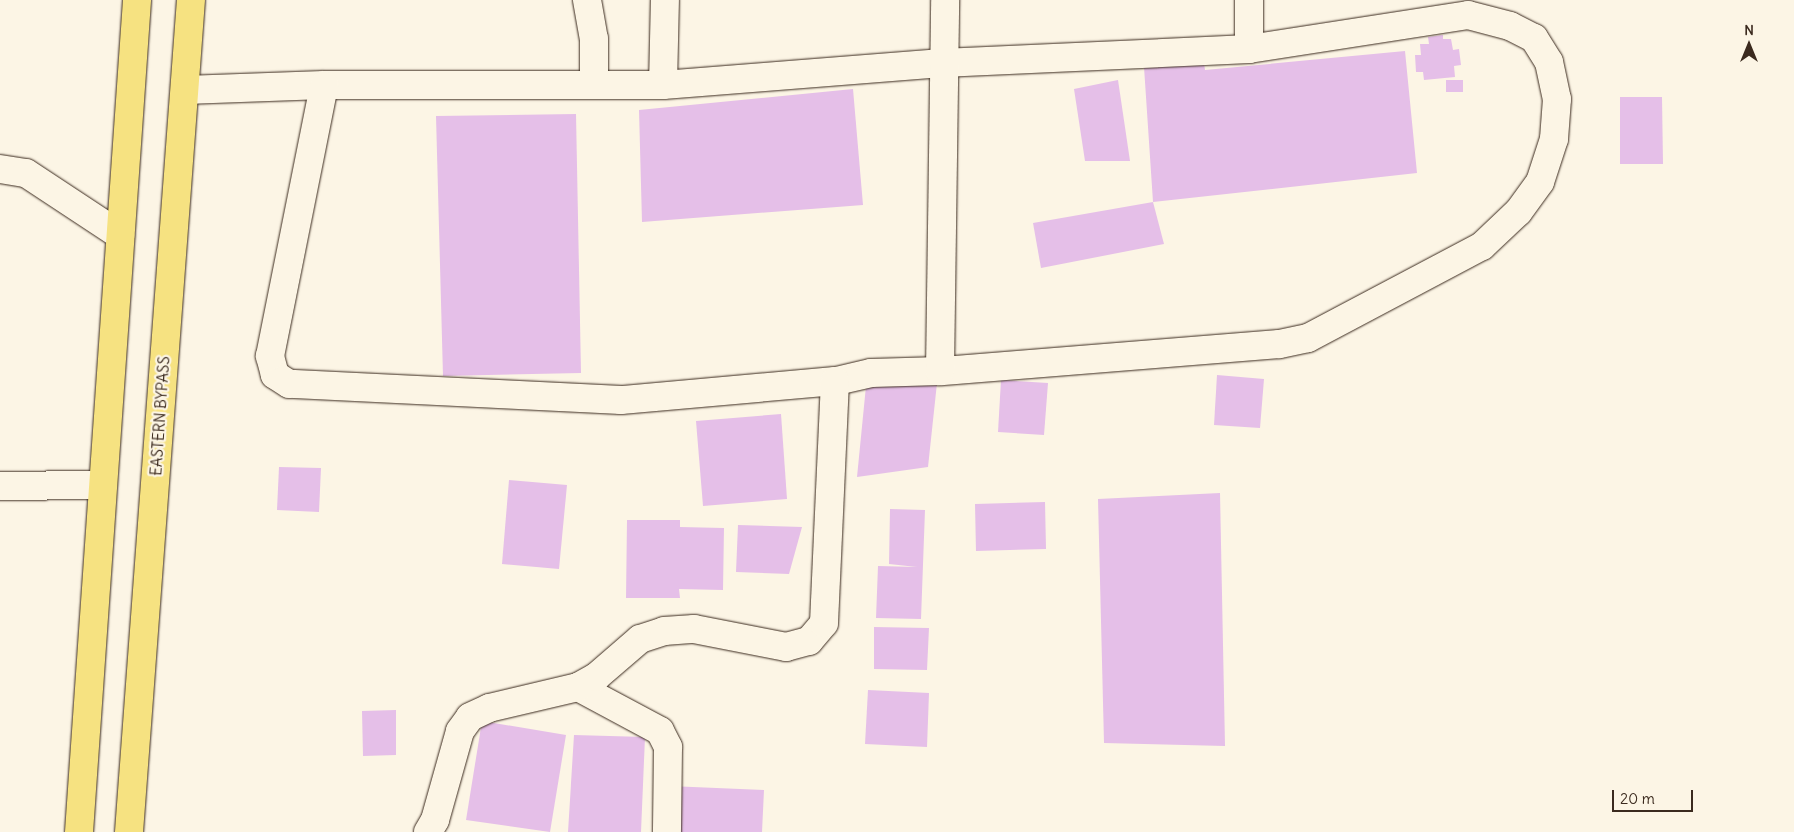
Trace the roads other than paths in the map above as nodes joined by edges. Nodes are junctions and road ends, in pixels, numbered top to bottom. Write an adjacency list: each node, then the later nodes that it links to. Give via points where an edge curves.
1 (137, 0): 15 (main road)
2 (191, 0): 13 (main road, EASTERN BYPASS)
3 (587, 0): 10 (street, via 594,39)
4 (665, 0): 12 (street)
5 (944, 0): 9 (street)
6 (1248, 0): 8 (street)
7 (1472, 8): 8 (street); 16 (street, via 1534,38 1549,62 1557,99 1554,139 1540,182 1518,212 1482,246 1308,338 1278,344)
8 (1249, 49): 9 (street)
9 (942, 63): 12 (street); 16 (street)
10 (594, 84): 11 (street); 12 (street)
11 (324, 85): 13 (street); 17 (street, via 270,356 275,375 289,384 622,400)
12 (663, 85)
13 (185, 90): 22 (main road, EASTERN BYPASS)
14 (0, 170): 15 (street, via 26,172)
15 (120, 235): 18 (main road)
16 (940, 371): 17 (street, via 871,373)
17 (836, 380): 20 (street, via 824,623 809,641 786,648 694,629 664,630 640,640 596,677)
18 (103, 485): 19 (street); 21 (main road)
19 (0, 486)
20 (578, 687): 23 (street, via 489,708 470,717 460,731); 24 (street, via 660,731 668,748)
21 (79, 832)
22 (129, 832)
23 (428, 832)
24 (667, 832)

